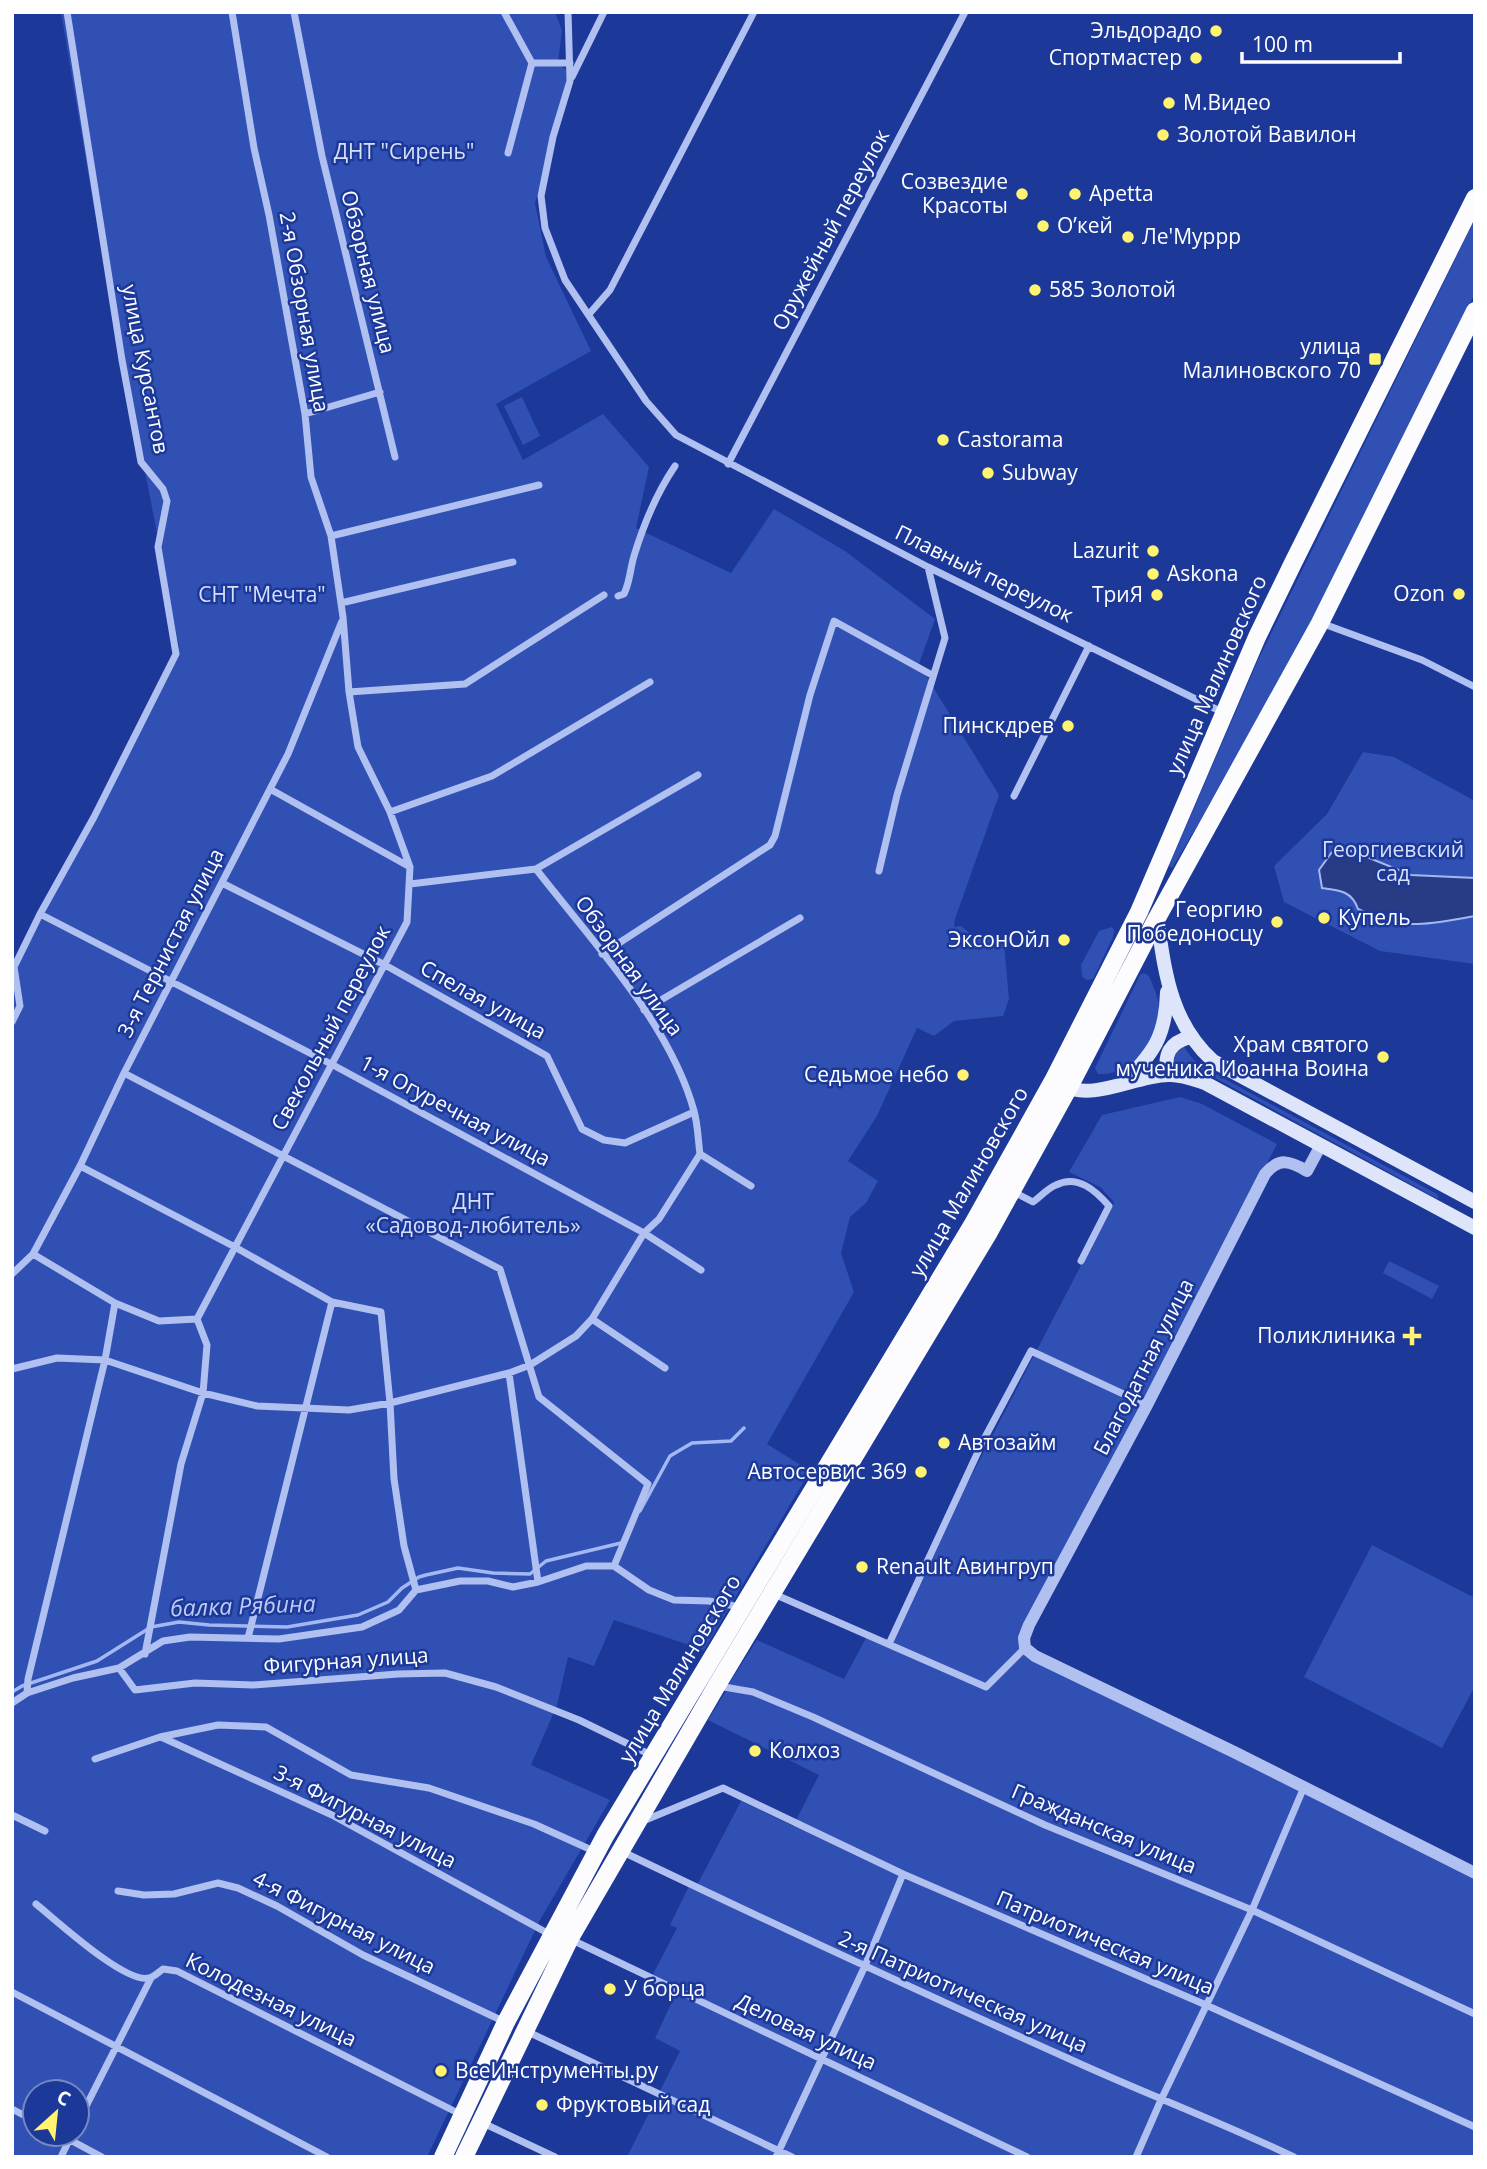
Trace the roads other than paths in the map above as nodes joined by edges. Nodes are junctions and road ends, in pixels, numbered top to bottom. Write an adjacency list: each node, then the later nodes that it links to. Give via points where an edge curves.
1 (67, 12): 45 (street, улица Курсантов, via 141,462 167,500 158,547 176,654)
2 (232, 12): 17 (street, 2-я Обзорная улица)
3 (294, 12): 16 (street, Обзорная улица, via 322,156)
4 (503, 12): 9 (street)
5 (568, 12): 10 (street)
6 (604, 12): 11 (street)
7 (754, 12): 15 (street, via 610,290)
8 (965, 12): 19 (street, Оружейный переулок)
9 (532, 63): 10 (street); 12 (street)
10 (570, 63): 11 (street)
11 (570, 81): 15 (street, Плавный переулок, via 541,196 545,228 565,280)
12 (508, 153)
13 (1475, 198): 35 (highway, улица Малиновского, via 1293,563)
14 (1475, 311): 29 (highway, улица Малиновского)
15 (590, 313): 19 (street, Плавный переулок, via 646,401 676,435)
16 (380, 392): 17 (street); 18 (street, Обзорная улица)
17 (305, 414): 22 (street, 2-я Обзорная улица, via 311,477)
18 (395, 457)
19 (729, 464): 24 (street, Плавный переулок)
20 (675, 466): 26 (street, via 656,495 627,587)
21 (538, 485): 22 (street)
22 (331, 536): 27 (street, 2-я Обзорная улица)
23 (513, 562): 27 (street)
24 (928, 567): 30 (street, Плавный переулок); 31 (street, via 945,638)
25 (604, 595): 34 (street, via 465,684)
26 (618, 596)
27 (341, 603): 28 (street, 2-я Обзорная улица)
28 (343, 617): 34 (street, Свекольный переулок); 37 (street, 3-я Тернистая улица)
29 (1320, 622): 33 (street, via 1422,660); 47 (highway, улица Малиновского)
30 (1089, 646): 35 (street, Плавный переулок); 38 (street)
31 (933, 675): 42 (street); 48 (street, via 834,621 770,845)
32 (650, 682): 39 (street, via 492,776)
33 (1475, 687)
34 (349, 692): 39 (street, Свекольный переулок, via 358,747)
35 (1225, 714): 58 (highway, улица Малиновского)
36 (698, 775): 41 (street)
37 (270, 789): 40 (street); 43 (street, 3-я Тернистая улица)
38 (1014, 796)
39 (390, 812): 40 (street, Свекольный переулок)
40 (410, 867): 44 (street, Свекольный переулок)
41 (536, 869): 44 (street); 48 (street, Обзорная улица)
42 (879, 870)
43 (222, 883): 49 (street, Спелая улица); 50 (street, 3-я Тернистая улица)
44 (410, 884): 49 (street, Свекольный переулок, via 407,922)
45 (40, 914): 50 (street, 1-я Огуречная улица); 53 (street, улица Курсантов, via 13,967 20,1006)
46 (800, 918): 52 (street)
47 (1157, 918): 51 (main road); 58 (highway, улица Малиновского)
48 (602, 954): 52 (street, Обзорная улица)
49 (384, 965): 55 (street, Свекольный переулок); 60 (street, Спелая улица, via 547,1056 582,1129 604,1140 625,1143)
50 (171, 981): 55 (street, 1-я Огуречная улица); 56 (street, 3-я Тернистая улица)
51 (1167, 984): 54 (main road); 59 (main road, via 1158,1042)
52 (644, 1010): 60 (street, Обзорная улица, via 674,1058)
53 (12, 1022)
54 (1191, 1037): 57 (main road, via 1168,1050); 66 (main road, via 1232,1074)
55 (333, 1065): 63 (street, Свекольный переулок); 71 (street, 1-я Огуречная улица)
56 (124, 1073): 63 (street); 64 (street, 3-я Тернистая улица)
57 (1168, 1075): 59 (main road); 61 (main road, via 1205,1083)
58 (1061, 1085): 59 (main road, via 1099,1089); 67 (highway, улица Малиновского); 94 (highway, улица Малиновского)
59 (1123, 1085)
60 (694, 1112): 62 (street, Обзорная улица)
61 (1321, 1145): 69 (main road); 88 (street, Благодатная улица, via 1307,1171 1291,1162 1272,1165 1265,1174)
62 (700, 1154): 65 (street); 71 (street, via 659,1219)
63 (283, 1156): 72 (street, Свекольный переулок); 82 (street, via 500,1269)
64 (80, 1166): 72 (street); 73 (street, 3-я Тернистая улица)
65 (751, 1186)
66 (1449, 1189): 68 (main road); 69 (main road, via 1450,1202)
67 (1012, 1191): 74 (street, via 1033,1202 1056,1184 1081,1183 1095,1190 1109,1206); 93 (highway, улица Малиновского)
68 (1475, 1203): 70 (main road, via 1464,1214)
69 (1437, 1208): 70 (main road)
70 (1471, 1226)
71 (644, 1233): 75 (street, 1-я Огуречная улица); 80 (street)
72 (233, 1246): 77 (street); 79 (street, Свекольный переулок)
73 (33, 1254): 76 (street, 3-я Тернистая улица); 78 (street)
74 (1081, 1261)
75 (701, 1270)
76 (12, 1274)
77 (332, 1302): 87 (street, via 381,1312); 89 (street)
78 (115, 1303): 79 (street, via 159,1321); 81 (street)
79 (197, 1319): 86 (street, via 206,1345)
80 (592, 1319): 82 (street, via 576,1336); 83 (street)
81 (105, 1360): 84 (street, via 57,1358); 86 (street); 101 (street)
82 (530, 1365): 85 (street); 90 (street, via 539,1397 648,1484)
83 (665, 1368)
84 (12, 1369)
85 (509, 1373): 87 (street); 91 (street)
86 (203, 1393): 89 (street, via 257,1406); 98 (street, via 181,1464)
87 (390, 1403): 89 (street, via 349,1410); 92 (street, via 394,1479)
88 (1147, 1405): 96 (street, via 1031,1351 983,1441); 97 (street, Благодатная улица, via 1029,1625)
89 (305, 1409): 95 (street)
90 (614, 1566): 91 (street, via 586,1566); 94 (street, via 649,1590 674,1600)
91 (538, 1583): 92 (street, via 513,1587 460,1581)
92 (416, 1590): 95 (street, via 399,1610 362,1627 279,1639)
93 (773, 1593): 96 (street, Благодатная улица); 100 (highway, улица Малиновского)
94 (744, 1608): 104 (highway, улица Малиновского)
95 (248, 1638): 98 (street, via 163,1641)
96 (889, 1644): 97 (street, Благодатная улица, via 986,1687)
97 (1025, 1648): 106 (street)
98 (145, 1654): 99 (street)
99 (119, 1668): 101 (street); 104 (street, Фигурная улица, via 135,1690 195,1683 253,1685 445,1673 496,1687)
100 (718, 1685): 108 (highway, улица Малиновского); 116 (street, Гражданская улица, via 753,1692 813,1717 1045,1825)
101 (27, 1693): 102 (street)
102 (12, 1703)
103 (160, 1737): 105 (street); 111 (street, via 218,1724 266,1727 351,1775 429,1788 534,1824); 117 (street, 3-я Фигурная улица, via 332,1815)
104 (654, 1756): 111 (highway, улица Малиновского)
105 (95, 1759)
106 (1304, 1787): 112 (street); 116 (street)
107 (12, 1815): 109 (street)
108 (636, 1824): 110 (highway, улица Малиновского); 113 (street, Патриотическая улица, via 723,1788)
109 (45, 1831)
110 (621, 1850): 118 (highway, улица Малиновского); 119 (street, 2-я Патриотическая улица)
111 (596, 1852): 117 (highway, улица Малиновского)
112 (1475, 1873)
113 (903, 1874): 119 (street); 122 (street, Патриотическая улица)
114 (118, 1892): 124 (street, 4-я Фигурная улица, via 174,1894 218,1883 238,1888 363,1955)
115 (36, 1904): 120 (street, Колодезная улица, via 116,1967)
116 (1252, 1910): 122 (street); 123 (street, Гражданская улица)
117 (551, 1935): 124 (highway, улица Малиновского)
118 (570, 1938): 125 (highway, улица Малиновского); 127 (street, Деловая улица)
119 (864, 1968): 127 (street); 129 (street, 2-я Патриотическая улица)
120 (151, 1978): 126 (street); 130 (street, Колодезная улица, via 163,1969 177,1971)
121 (12, 1992): 126 (street)
122 (1206, 2005): 129 (street); 132 (street, Патриотическая улица)
123 (1475, 2014)
124 (506, 2022): 130 (highway, улица Малиновского)
125 (524, 2030): 131 (highway, улица Малиновского); 133 (street)
126 (117, 2048): 128 (street); 134 (street)
127 (821, 2059): 133 (street); 139 (street, Деловая улица)
128 (91, 2097)
129 (1161, 2100): 140 (street); 141 (street, 2-я Патриотическая улица)
130 (463, 2115): 135 (highway, улица Малиновского)
131 (481, 2122): 136 (highway, улица Малиновского); 137 (street)
132 (1475, 2127)
133 (777, 2154): 138 (street)
134 (327, 2157)
135 (443, 2157)
136 (464, 2157)
137 (555, 2157)
138 (792, 2157)
139 (1027, 2157)
140 (1136, 2157)
141 (1294, 2157)

